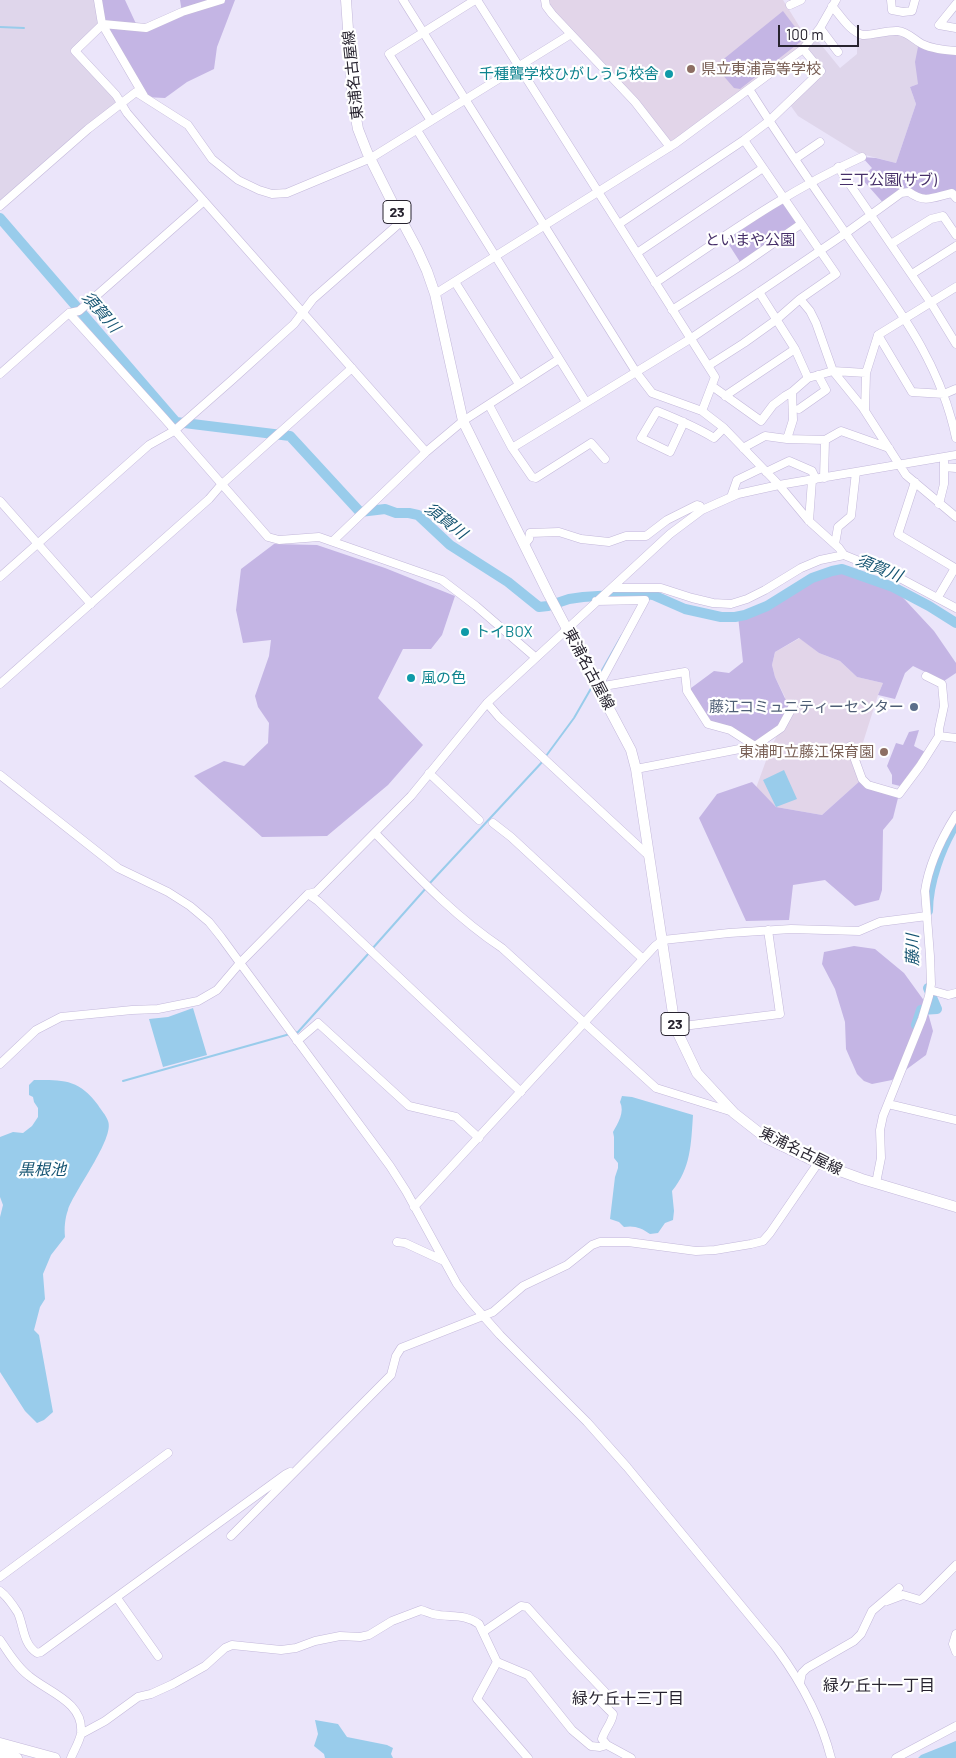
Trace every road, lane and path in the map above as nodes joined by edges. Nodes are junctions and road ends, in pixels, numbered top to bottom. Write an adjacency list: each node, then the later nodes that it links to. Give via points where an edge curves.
1 (98, 0): 13 (street)
2 (221, 0): 13 (street, via 146,28)
3 (346, 0): 33 (main road, 東浦名古屋線 / 23, via 353,102 358,129)
4 (403, 0): 16 (street)
5 (476, 0): 16 (street); 21 (street)
6 (545, 0): 17 (street, via 546,6)
7 (801, 0): 12 (street)
8 (891, 0): 9 (street, via 892,10 903,12 912,11)
9 (915, 0)
10 (834, 3): 14 (street); 19 (street, via 851,28 863,35 899,31 928,46)
11 (956, 4): 15 (street, via 939,25)
12 (790, 5)
13 (102, 24): 23 (street); 25 (street, via 75,51)
14 (820, 28): 18 (street); 20 (street)
15 (956, 28)
16 (422, 32): 24 (street); 27 (street, via 389,54)
17 (571, 34): 21 (street); 31 (street, via 635,102)
18 (803, 48): 22 (street); 26 (street, via 821,72)
19 (956, 51)
20 (838, 52)
21 (519, 67): 24 (street); 38 (street)
22 (749, 90): 26 (street); 31 (street)
23 (144, 97): 25 (street, via 136,92); 33 (street, via 188,125 223,170 258,190 272,194 287,193)
24 (465, 100): 27 (street); 47 (street)
25 (121, 104): 41 (street); 42 (street)
26 (769, 120): 29 (street); 34 (street)
27 (431, 121): 28 (street)
28 (417, 130): 33 (street); 54 (street)
29 (744, 140): 36 (street); 45 (street)
30 (820, 142): 34 (street)
31 (670, 146): 38 (street)
32 (862, 157): 35 (street)
33 (371, 158): 44 (main road, 東浦名古屋線 / 23)
34 (795, 159): 37 (street)
35 (838, 167): 37 (street); 43 (street)
36 (763, 168): 39 (street); 53 (street)
37 (810, 183): 39 (street); 48 (street)
38 (598, 192): 45 (street); 47 (street)
39 (783, 197): 46 (street); 57 (street)
40 (956, 198): 43 (street, via 952,193 924,199 909,192 901,193)
41 (204, 201): 64 (street); 65 (street, via 79,312)
42 (0, 206)
43 (871, 215): 48 (street); 50 (street)
44 (402, 221): 60 (main road, 東浦名古屋線 / 23); 64 (street)
45 (620, 224): 53 (street)
46 (801, 224): 52 (street); 63 (street)
47 (545, 225): 54 (street); 77 (street)
48 (846, 233): 52 (street); 66 (street)
49 (956, 235): 50 (street, via 943,216 931,219)
50 (891, 244): 55 (street)
51 (956, 246): 55 (street)
52 (820, 251): 59 (street); 61 (street, via 836,274)
53 (637, 253): 57 (street)
54 (495, 257): 56 (street); 73 (street)
55 (912, 274): 62 (street)
56 (455, 282): 60 (street); 82 (street)
57 (655, 283): 63 (street)
58 (956, 287): 62 (street)
59 (759, 292): 67 (street); 70 (street)
60 (435, 294): 93 (main road, 東浦名古屋線 / 23)
61 (800, 299): 67 (street); 76 (street, via 816,323)
62 (931, 303): 66 (street); 68 (street)
63 (672, 310): 70 (street)
64 (302, 313): 75 (street); 96 (street, via 294,324)
65 (69, 314): 79 (street); 96 (street)
66 (905, 318): 69 (street); 86 (street)
67 (776, 320): 72 (street); 74 (street)
68 (953, 329): 71 (street)
69 (878, 335): 78 (street); 86 (street, via 912,392)
70 (690, 339): 74 (street); 77 (street)
71 (956, 344)
72 (795, 349): 81 (street); 87 (street)
73 (559, 359): 82 (street); 88 (street)
74 (708, 366): 83 (street, via 714,377)
75 (352, 368): 103 (street); 115 (street)
76 (833, 371): 78 (street); 80 (street); 92 (street)
77 (636, 372): 88 (street); 91 (street, via 652,393)
78 (866, 373): 92 (street)
79 (0, 374)
80 (818, 375): 81 (street); 90 (street, via 826,390)
81 (808, 378): 85 (street)
82 (519, 384): 89 (street)
83 (712, 386): 87 (street); 91 (street)
84 (956, 389): 86 (street)
85 (792, 392): 87 (street, via 773,405 761,421); 98 (street, via 793,420)
86 (944, 394): 97 (street)
87 (725, 396)
88 (586, 402): 100 (street)
89 (488, 405): 93 (street); 100 (street)
90 (799, 409)
91 (702, 411): 95 (street)
92 (865, 411): 102 (street)
93 (463, 421): 103 (street); 125 (main road, 東浦名古屋線 / 23)
94 (684, 422): 94 (street, via 657,411 641,438 670,452); 95 (street, via 714,438)
95 (724, 428): 101 (street)
96 (174, 431): 115 (street); 123 (street, via 149,445)
97 (956, 438)
98 (786, 439): 99 (street); 101 (street, via 765,436)
99 (825, 440): 102 (street, via 841,431); 112 (street)
100 (512, 448): 106 (street, via 536,478 591,444)
101 (743, 448): 110 (street)
102 (889, 448): 107 (street)
103 (426, 452): 122 (street)
104 (956, 456): 105 (street)
105 (944, 457): 107 (street); 108 (street)
106 (605, 459)
107 (899, 464): 111 (street); 113 (street)
108 (944, 467): 109 (street); 118 (street)
109 (956, 468)
110 (764, 470): 112 (street, via 789,461 812,471); 114 (street); 116 (street, via 737,480)
111 (856, 472): 112 (street); 124 (street, via 851,516 838,527)
112 (817, 479): 114 (street); 121 (street)
113 (915, 482): 118 (street); 129 (street, via 898,534 955,568)
114 (778, 484): 116 (street); 121 (street)
115 (221, 485): 122 (street, via 268,537 279,540 319,537); 131 (street)
116 (731, 497): 119 (street)
117 (0, 501): 123 (street)
118 (939, 504): 120 (street)
119 (702, 510): 125 (street, via 697,505 691,507 646,536 626,536 609,542 581,539 559,532 530,533); 128 (street, via 670,534)
120 (956, 517)
121 (809, 520): 124 (street)
122 (333, 541): 134 (street, via 442,580)
123 (38, 543): 127 (street); 131 (street)
124 (834, 544): 126 (street)
125 (524, 545): 133 (main road, 東浦名古屋線 / 23)
126 (844, 555): 128 (street, via 801,568 765,590 731,604 713,603 661,588); 129 (street)
127 (0, 577)
128 (611, 588): 130 (street)
129 (938, 597): 132 (street)
130 (596, 601): 133 (street); 136 (street, via 645,600)
131 (91, 604): 137 (street)
132 (956, 608)
133 (567, 628): 134 (street); 136 (main road, 東浦名古屋線 / 23)
134 (535, 657): 138 (street)
135 (926, 676): 140 (street, via 942,684 944,706)
136 (596, 683): 142 (street, via 685,672 687,691 708,724 730,730); 144 (main road, 東浦名古屋線 / 23, via 631,750)
137 (0, 684)
138 (486, 703): 145 (street); 151 (street)
139 (794, 704): 142 (street, via 781,728)
140 (939, 736): 141 (street); 143 (street, via 899,794 868,785 862,778)
141 (956, 738)
142 (755, 746): 144 (street)
143 (850, 746)
144 (636, 769): 151 (main road, 東浦名古屋線 / 23)
145 (429, 774): 148 (street); 150 (street)
146 (0, 775): 157 (street, via 118,868 190,906 209,922)
147 (956, 815): 153 (street, via 931,863 925,891)
148 (479, 820)
149 (493, 823): 156 (street)
150 (375, 834): 152 (street, via 316,892); 160 (street, via 427,886 502,948)
151 (649, 856): 155 (main road, 東浦名古屋線 / 23)
152 (308, 894): 157 (street); 164 (street)
153 (927, 916): 154 (street, via 880,922 859,931); 158 (street)
154 (768, 930): 155 (street); 161 (street, via 780,1014)
155 (662, 940): 156 (street); 161 (main road, 東浦名古屋線 / 23)
156 (643, 959): 160 (street)
157 (240, 964): 162 (street); 163 (street, via 217,990 198,1001 158,1009 61,1017 36,1030)
158 (930, 990): 159 (street, via 948,995); 165 (street, via 922,1019)
159 (956, 993)
160 (584, 1023): 164 (street); 166 (street, via 656,1088)
161 (676, 1027): 166 (main road, 東浦名古屋線 / 23, via 697,1073)
162 (293, 1036): 168 (street, via 318,1023 409,1106 456,1117); 171 (street, via 390,1166)
163 (0, 1064)
164 (521, 1092): 168 (street)
165 (888, 1104): 167 (street); 170 (street, via 880,1130 881,1158)
166 (734, 1113): 169 (main road, 東浦名古屋線 / 23, via 766,1138)
167 (956, 1120)
168 (479, 1138): 171 (street)
169 (818, 1163): 170 (main road, 東浦名古屋線 / 23); 175 (street, via 763,1241 696,1251 628,1242 600,1242 567,1264 523,1286 493,1312)
170 (876, 1183): 172 (main road, 東浦名古屋線 / 23)
171 (414, 1207): 174 (street)
172 (956, 1207)
173 (397, 1242): 174 (street)
174 (444, 1261): 175 (street)
175 (482, 1316): 177 (street, via 401,1348 390,1375); 191 (street, via 627,1466 777,1649)
176 (168, 1453): 180 (street)
177 (296, 1470): 178 (street); 183 (street, via 286,1474)
178 (231, 1536)
179 (956, 1565): 184 (street, via 920,1600 904,1595)
180 (0, 1576)
181 (899, 1588): 184 (street)
182 (0, 1591): 183 (street, via 10,1600 31,1649 37,1653)
183 (117, 1598): 189 (street)
184 (878, 1604): 191 (street, via 861,1634 807,1668)
185 (483, 1632): 190 (street); 193 (street, via 479,1624 469,1618 421,1610 360,1637 340,1636 281,1650 232,1645 205,1666 173,1684 138,1697); 195 (street, via 521,1606 527,1607 605,1692 599,1700 613,1714 602,1738)
186 (956, 1634): 188 (street, via 953,1644)
187 (0, 1640): 193 (street, via 28,1676 66,1700 79,1716)
188 (956, 1652)
189 (158, 1656)
190 (497, 1662): 195 (street, via 528,1675 572,1730 591,1746); 200 (street, via 477,1699)
191 (800, 1683): 202 (street)
192 (956, 1726): 203 (street)
193 (80, 1734): 199 (street)
194 (0, 1742): 198 (main road)
195 (607, 1746): 201 (street)
196 (0, 1753): 197 (main road)
197 (17, 1758)
198 (55, 1758)
199 (71, 1758)
200 (528, 1758)
201 (631, 1758)
202 (831, 1758)
203 (896, 1758)

